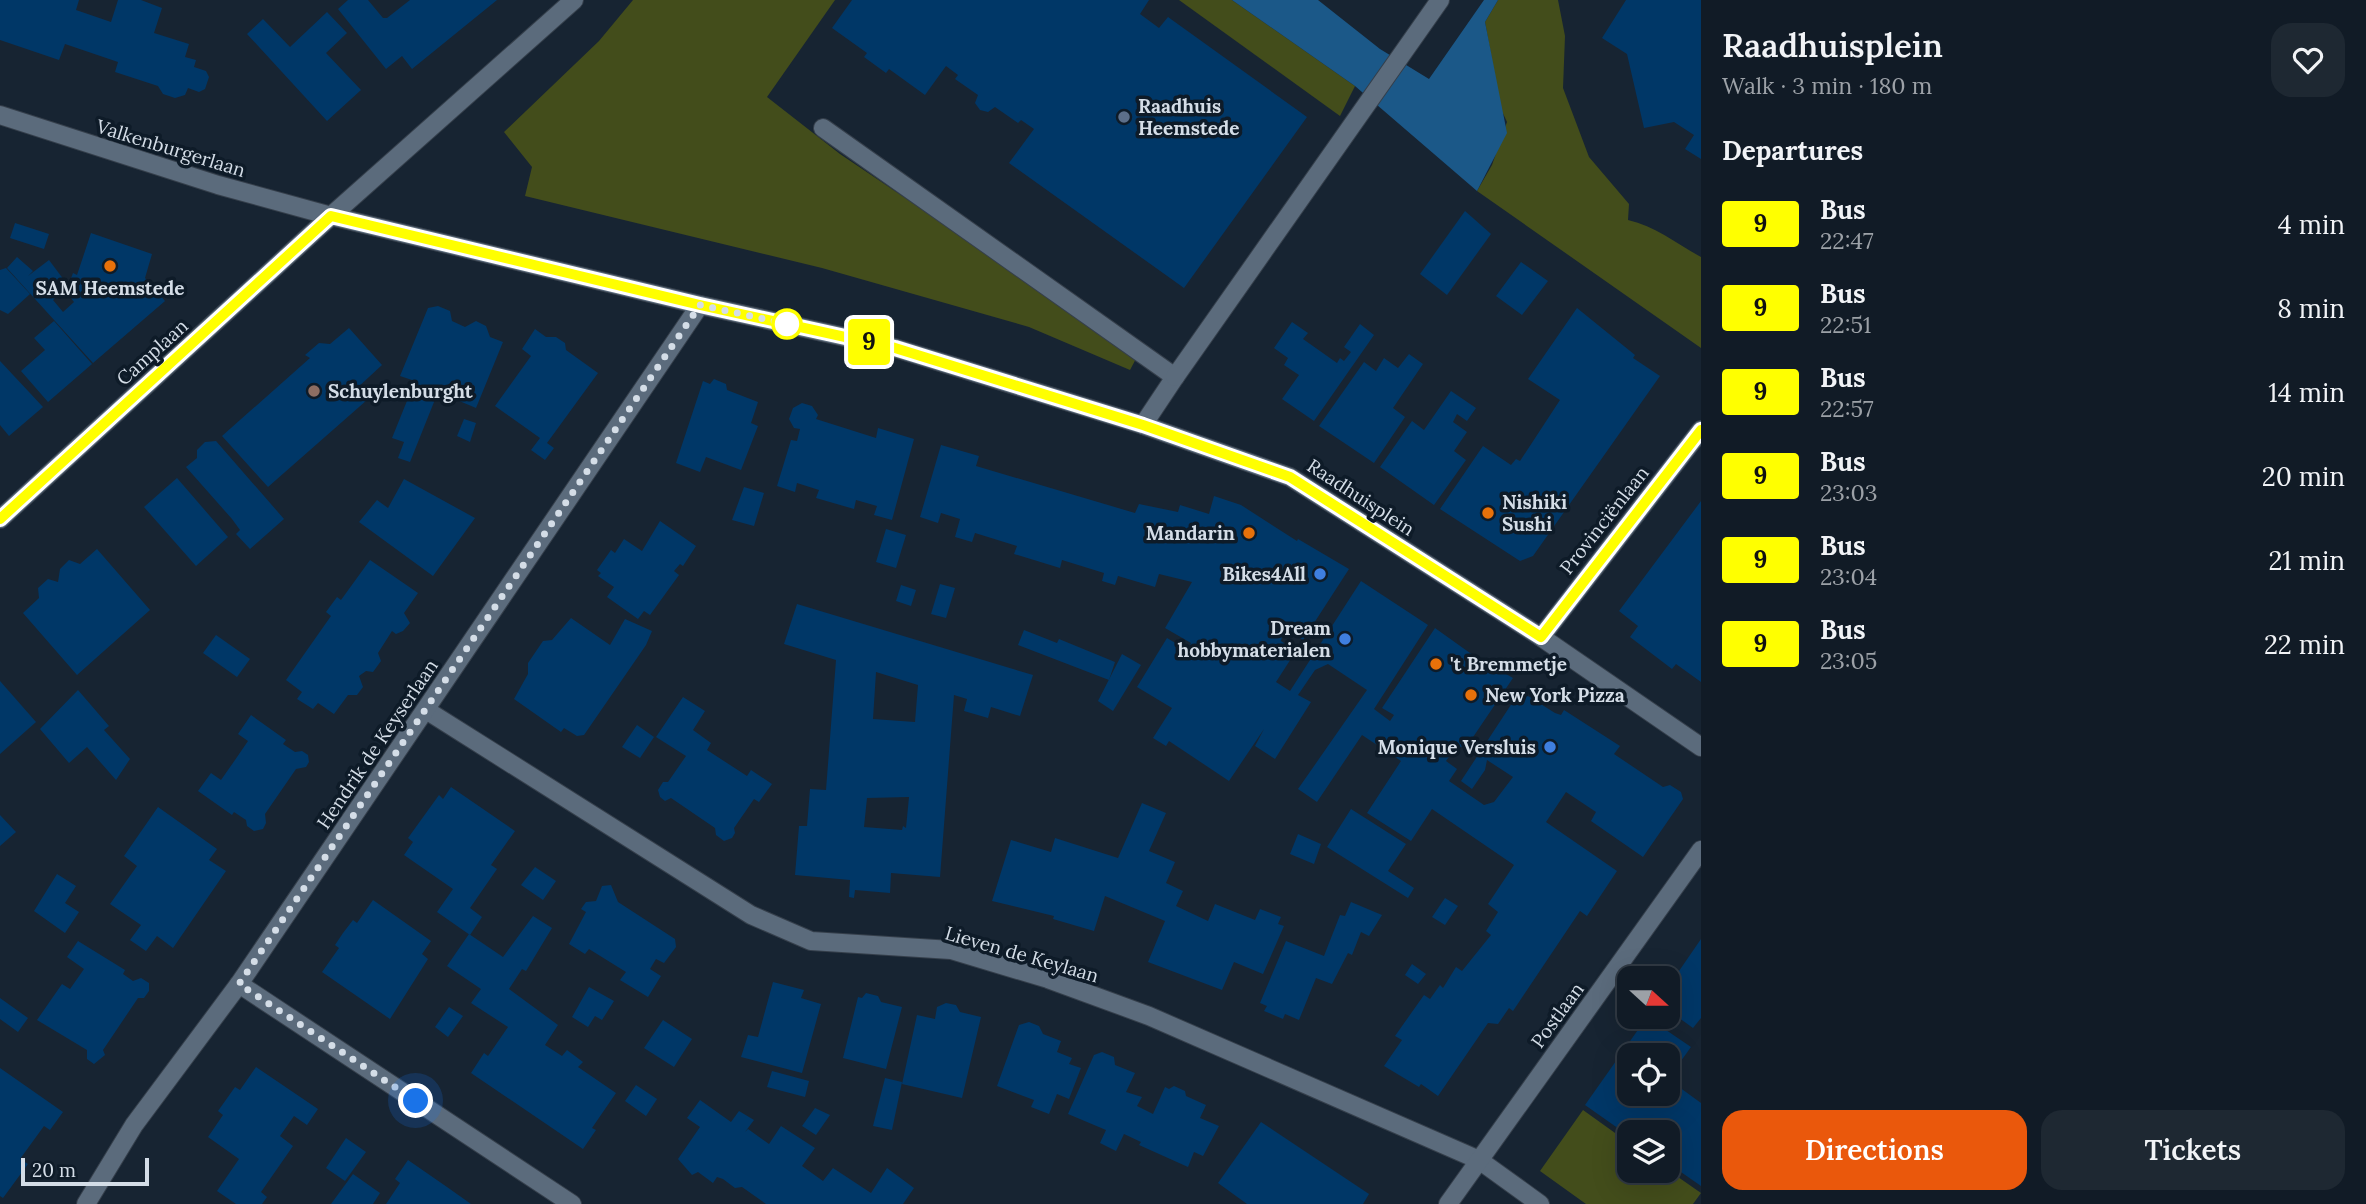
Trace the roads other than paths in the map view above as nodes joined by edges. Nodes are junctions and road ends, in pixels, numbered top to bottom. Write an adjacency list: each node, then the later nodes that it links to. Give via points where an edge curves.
1 (574, 0): 5 (street)
2 (1440, 0): 7 (street)
3 (0, 115): 5 (street, Valkenburgerlaan, via 218,186)
4 (823, 128): 7 (street)
5 (331, 216): 6 (street, Raadhuisplein); 10 (street, Camplaan)
6 (700, 305): 8 (street, Raadhuisplein, via 895,348); 12 (street, Hendrik de Keyserlaan)
7 (1175, 377): 8 (street)
8 (1143, 425): 11 (street, Raadhuisplein, via 1290,477)
9 (1701, 430): 11 (street, Provinciënlaan)
10 (0, 519)
11 (1541, 637): 13 (street, Raadhuisplein)
12 (426, 710): 15 (street, Hendrik de Keyserlaan); 16 (street, Lieven de Keylaan, via 751,915 811,941 951,950 1048,979 1149,1016)
13 (1701, 747)
14 (1701, 850): 16 (street, Postlaan)
15 (239, 984): 17 (street, Hendrik de Keyserlaan, via 134,1125); 18 (street)
16 (1479, 1160): 19 (street, Postlaan); 20 (street, Lieven de Keylaan)
17 (86, 1204)
18 (572, 1204)
19 (1448, 1204)
20 (1540, 1204)

